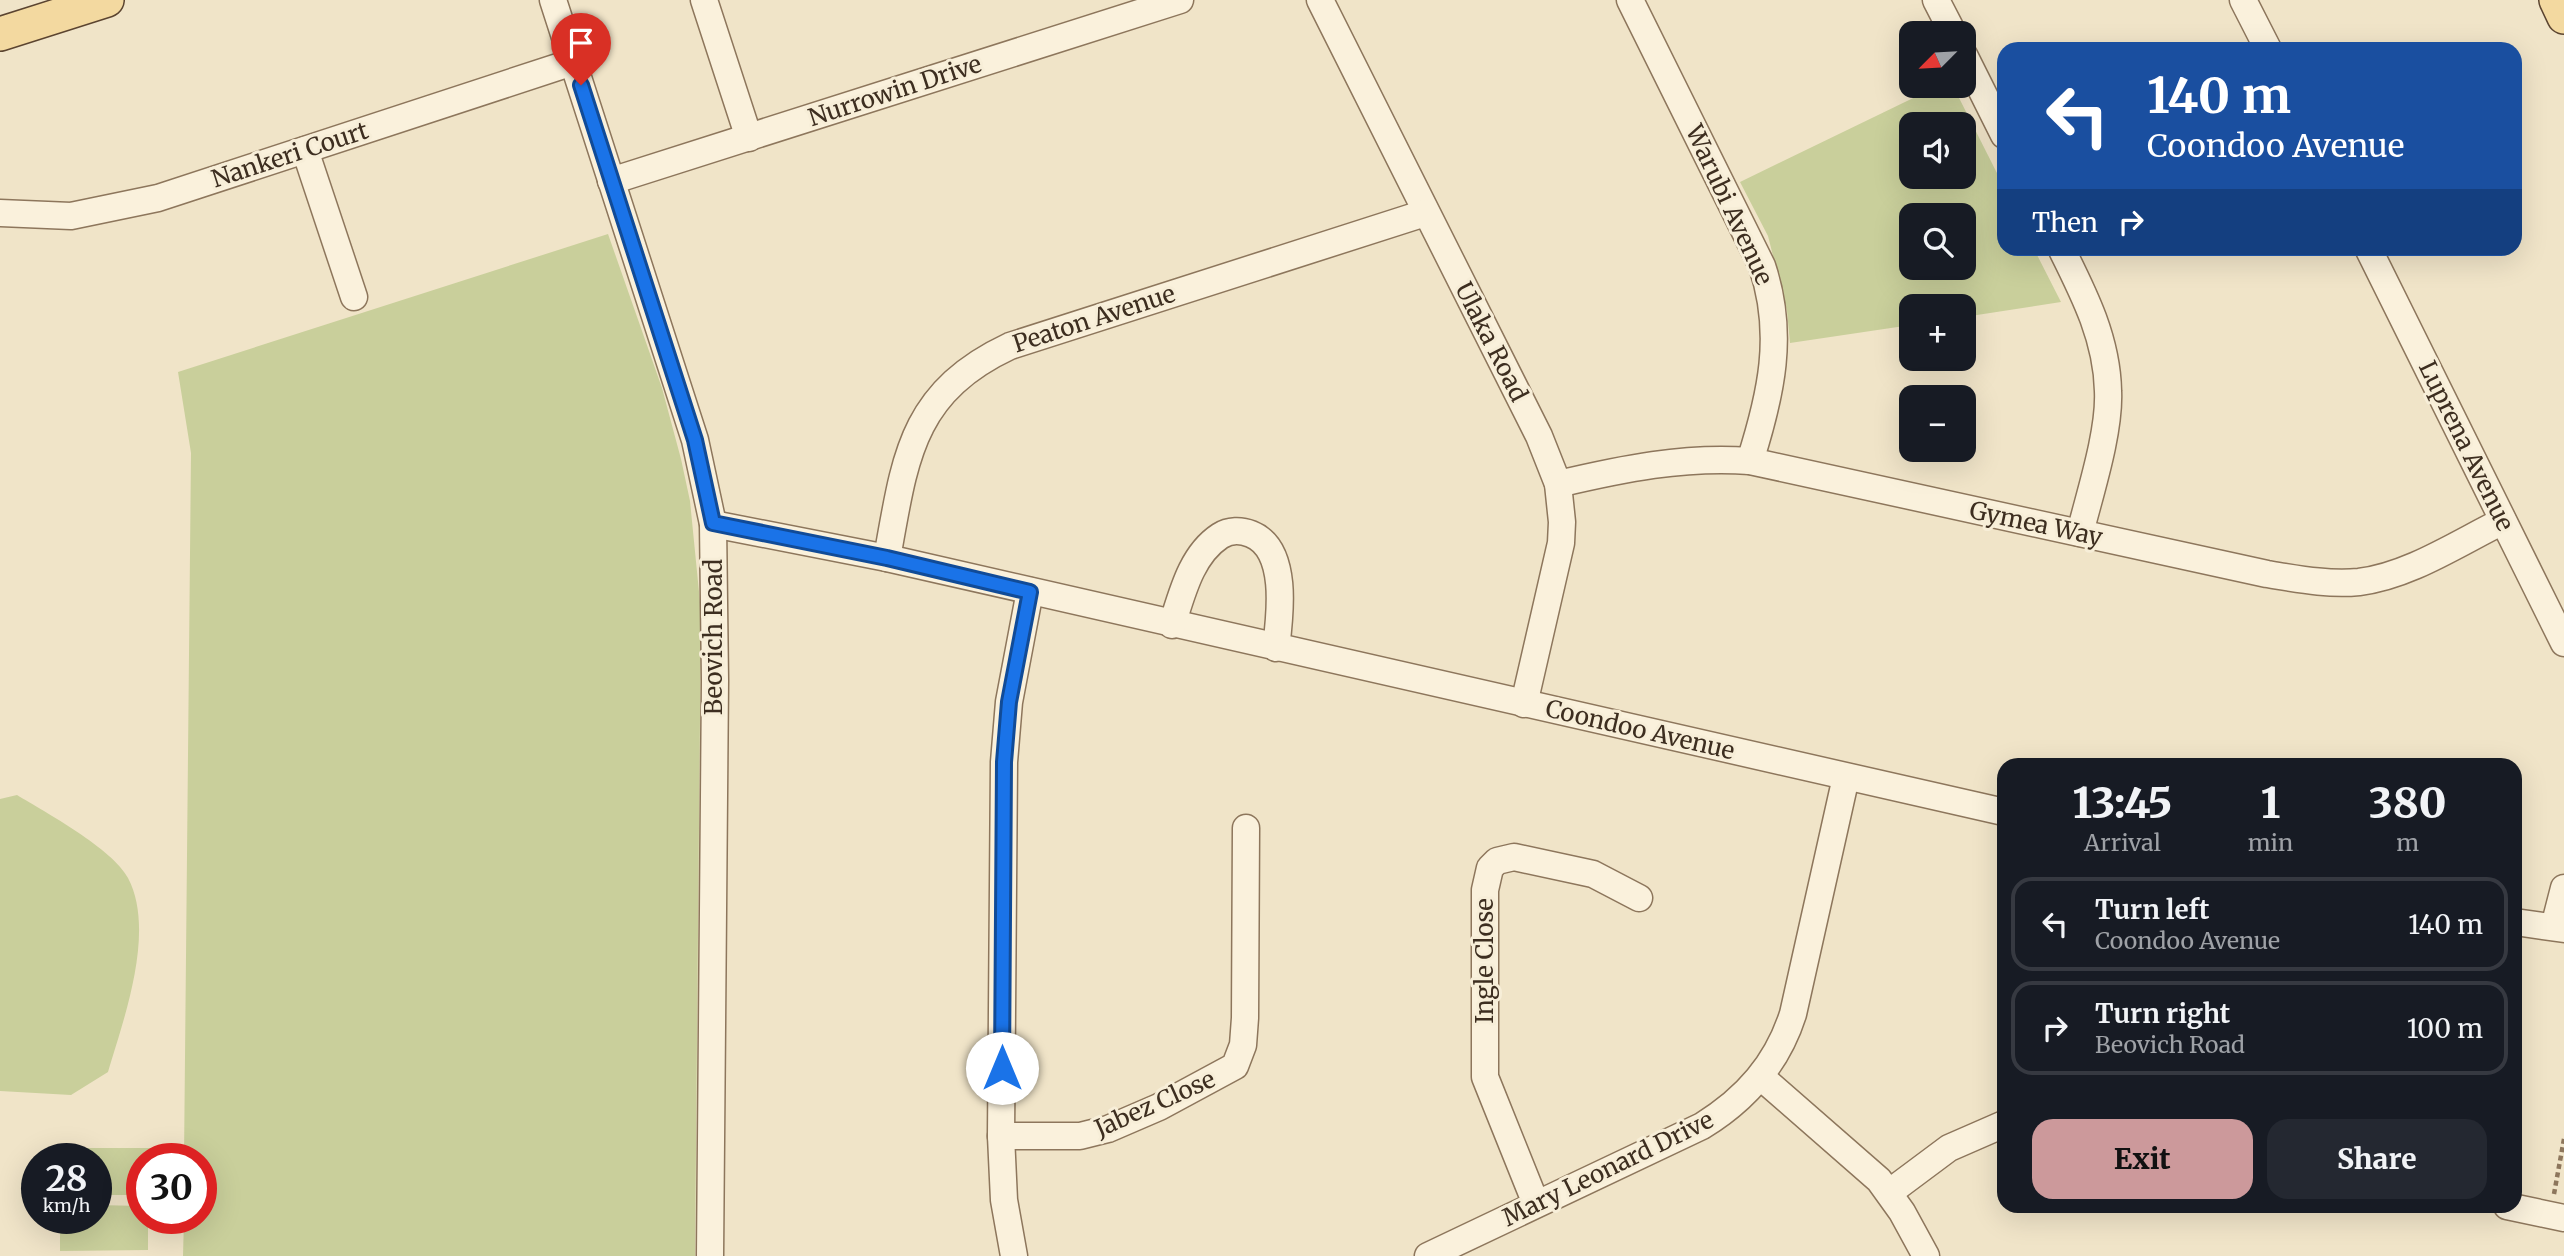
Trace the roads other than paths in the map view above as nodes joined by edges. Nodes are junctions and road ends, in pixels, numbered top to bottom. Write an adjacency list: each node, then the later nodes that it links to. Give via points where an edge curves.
1 (60, 0): 13 (street)
2 (107, 0): 13 (main road)
3 (553, 0): 15 (street, Beovich Road)
4 (704, 0): 18 (street)
5 (1180, 0): 18 (street, Nurrowin Drive)
6 (1320, 0): 22 (street, Ulaka Road)
7 (1630, 0): 26 (street, Warubi Avenue, via 1762,267 1772,299 1773,376)
8 (1936, 0): 12 (street)
9 (2243, 0): 14 (street)
10 (2556, 0): 11 (main road)
11 (2564, 17)
12 (1946, 21)
13 (10, 31)
14 (2264, 42)
15 (573, 62): 19 (street, Nankeri Court); 20 (street, Beovich Road)
16 (1976, 79): 17 (street)
17 (1997, 121)
18 (749, 138): 20 (street, Nurrowin Drive)
19 (305, 150): 21 (street, Nankeri Court, via 103,211 71,216); 25 (street)
20 (611, 181): 29 (street, Beovich Road, via 695,440)
21 (0, 213)
22 (1425, 213): 27 (street, Ulaka Road, via 1539,436); 31 (street, Peaton Avenue, via 986,357 942,391 920,426 899,491)
23 (2065, 256): 30 (street, via 2097,326 2109,390)
24 (2372, 256): 28 (street, Luprena Avenue)
25 (354, 297)
26 (1750, 461): 27 (street, Gymea Way, via 1658,463); 30 (street, Gymea Way)
27 (1558, 484): 36 (street, Ulaka Road, via 1560,543)
28 (2503, 521): 30 (street, Gymea Way, via 2393,573 2333,583 2267,574); 34 (street, Luprena Avenue)
29 (713, 523): 31 (street, Coondoo Avenue); 51 (street, Beovich Road)
30 (2080, 533)
31 (887, 558): 32 (street, Coondoo Avenue)
32 (1030, 592): 33 (street, Coondoo Avenue); 46 (street, via 1009,702 1004,762)
33 (1172, 625): 35 (street, Coondoo Avenue); 35 (street, via 1183,590 1202,555 1221,535 1245,531 1273,555 1279,604)
34 (2564, 643)
35 (1276, 648): 36 (street, Coondoo Avenue)
36 (1524, 704): 37 (street, Coondoo Avenue)
37 (1846, 777): 38 (street, Coondoo Avenue); 44 (street, Mary Leonard Drive, via 1793,1014 1780,1048)
38 (1997, 810)
39 (1246, 828): 46 (street, Jabez Close, via 1245,1018 1243,1045 1235,1066 1108,1129 1061,1138)
40 (2564, 888): 43 (street)
41 (1639, 898): 48 (street, Ingle Close, via 1594,874 1514,858 1504,858 1490,868 1485,890 1485,1077)
42 (2522, 923): 43 (street)
43 (2559, 928)
44 (1761, 1077): 47 (street); 48 (street, Mary Leonard Drive, via 1733,1106 1703,1126)
45 (1997, 1127): 47 (street, via 1949,1148)
46 (1001, 1136): 52 (street, via 1004,1200)
47 (1890, 1192): 54 (street)
48 (1536, 1204): 53 (street, Mary Leonard Drive)
49 (2522, 1209): 50 (street)
50 (2557, 1217)
51 (709, 1256)
52 (1014, 1256)
53 (1428, 1256)
54 (1926, 1256)

